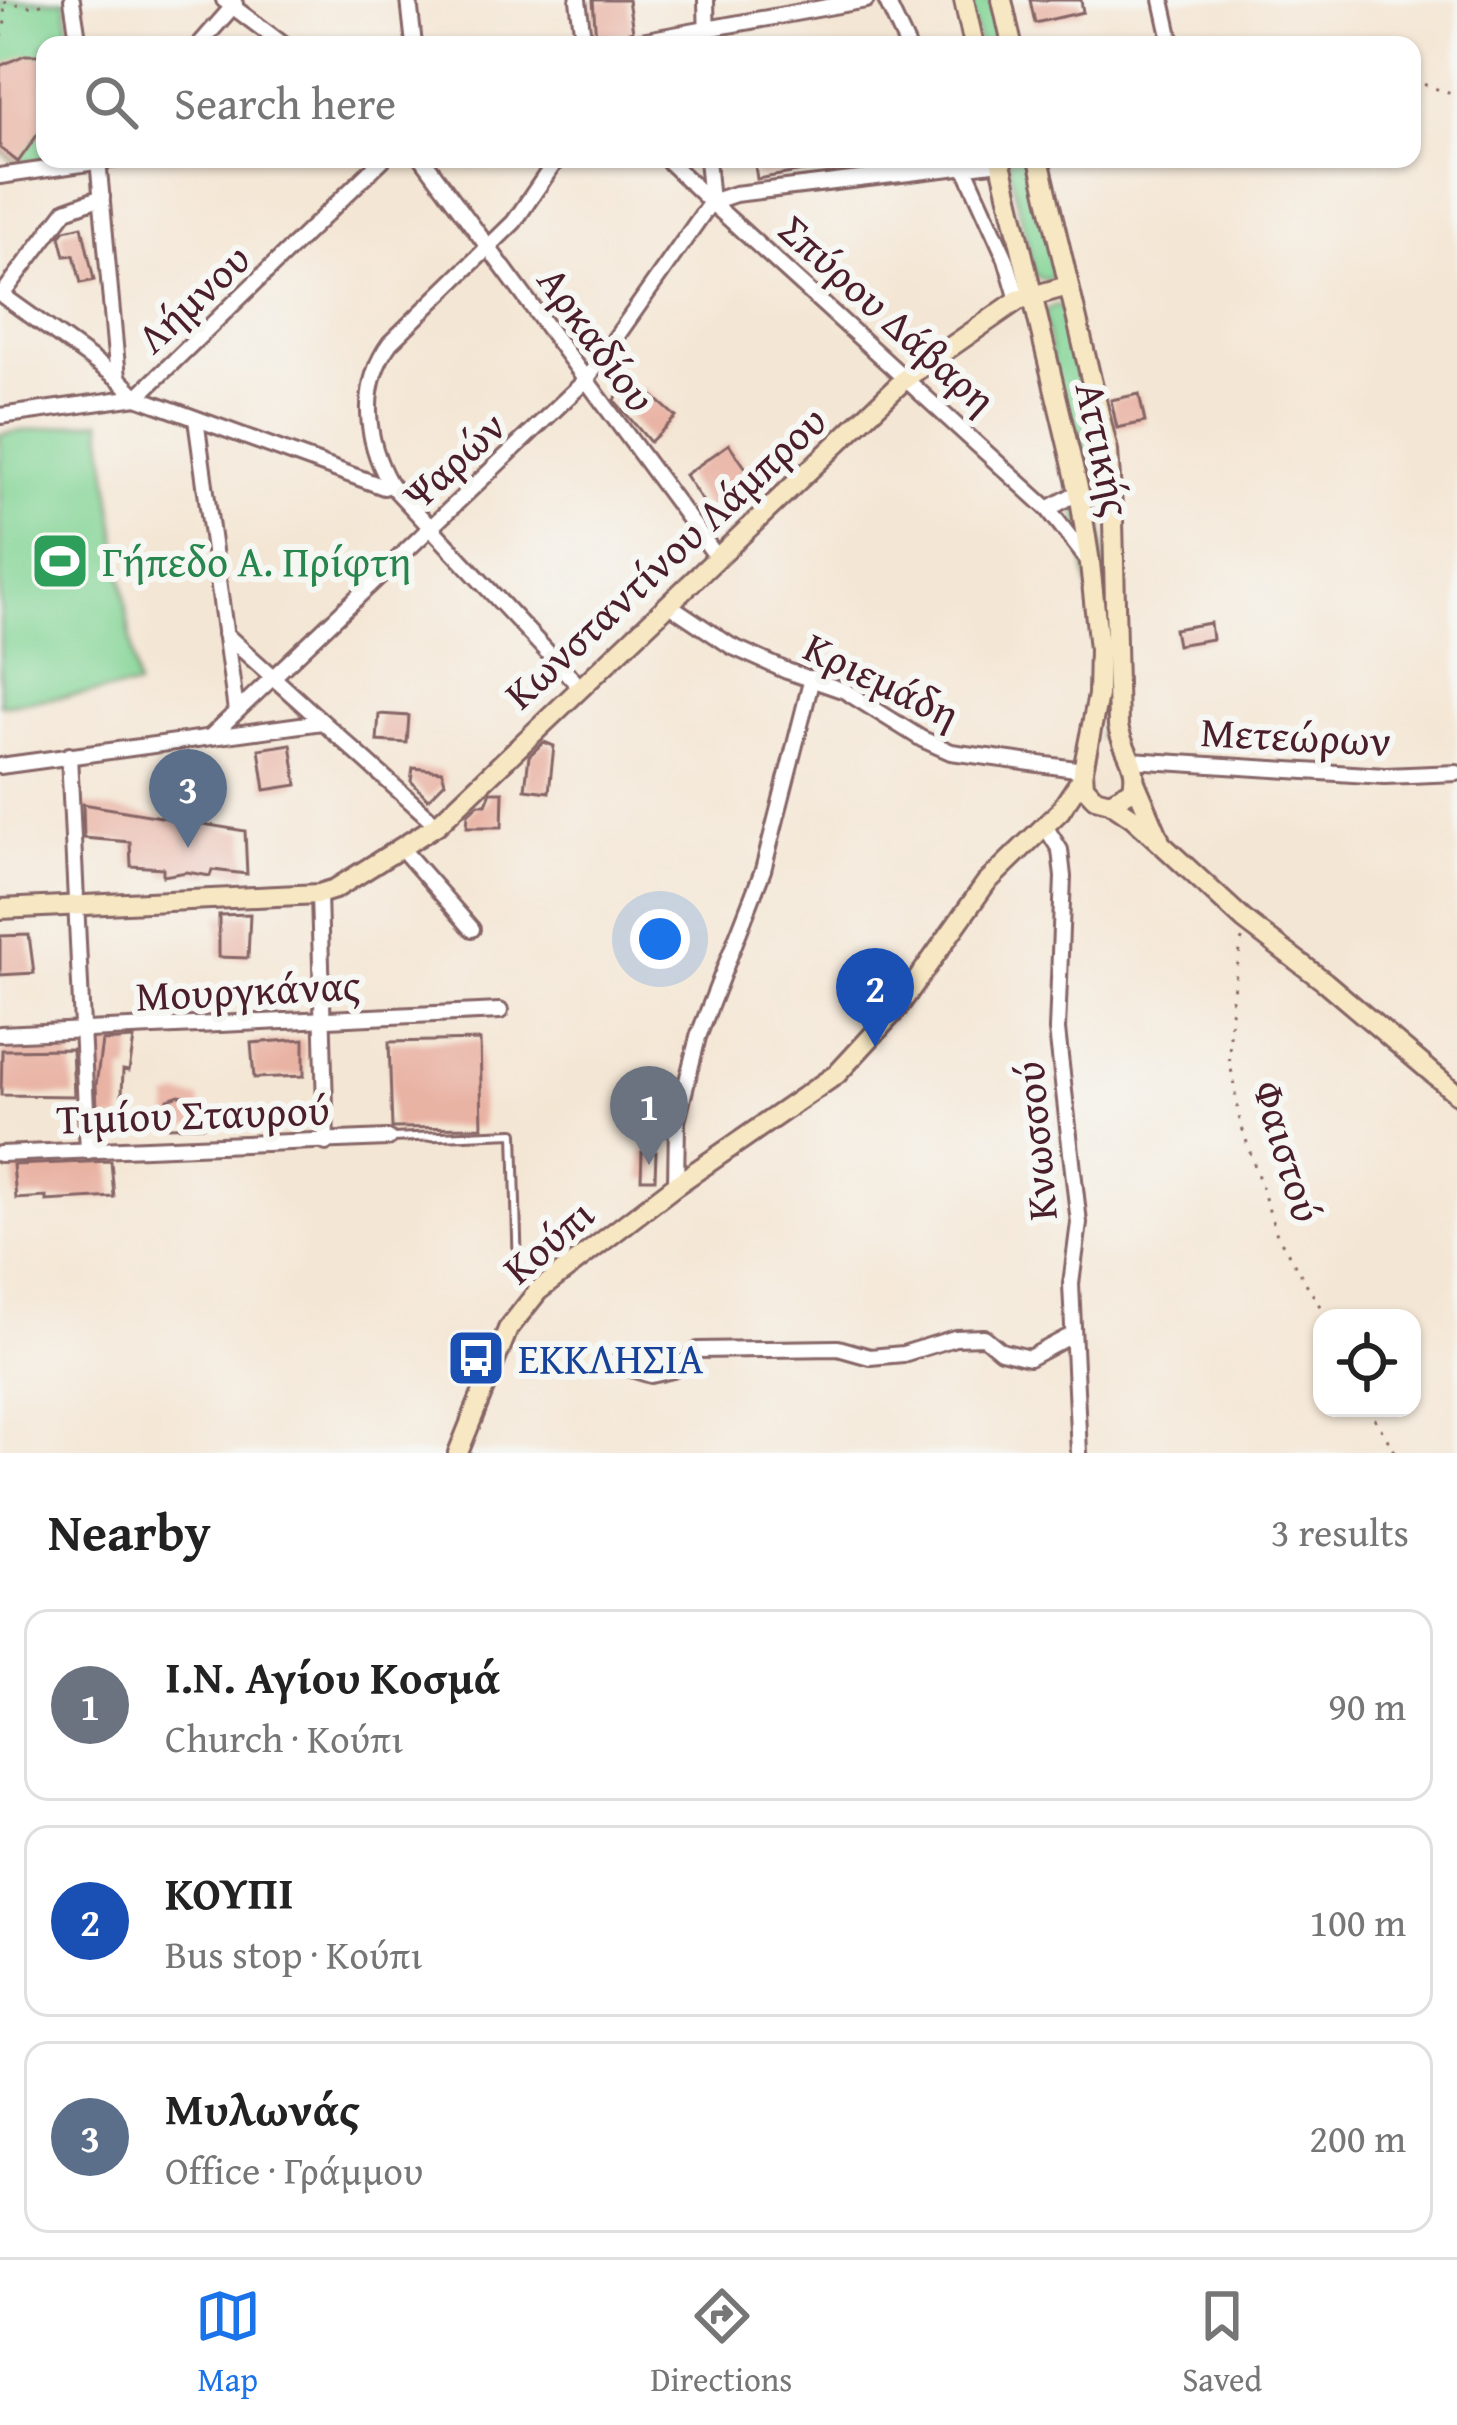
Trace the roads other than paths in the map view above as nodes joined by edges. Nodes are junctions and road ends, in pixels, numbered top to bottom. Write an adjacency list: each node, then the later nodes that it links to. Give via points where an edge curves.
1 (72, 0): 11 (street)
2 (409, 0): 14 (street)
3 (578, 0): 15 (street)
4 (706, 0): 16 (street)
5 (866, 0): 17 (street)
6 (886, 0): 18 (street)
7 (964, 0): 19 (main road)
8 (1002, 0): 20 (main road)
9 (1162, 0): 21 (street)
10 (231, 2): 12 (street); 13 (street)
11 (78, 36)
12 (206, 36)
13 (273, 36)
14 (412, 36)
15 (583, 36)
16 (707, 36)
17 (711, 36)
18 (903, 36)
19 (972, 36)
20 (1010, 36)
21 (1170, 36)
22 (49, 168): 33 (street)
23 (99, 168): 34 (street)
24 (374, 168): 43 (street, Λήμνου)
25 (430, 168): 36 (street, Αρκαδίου)
26 (551, 168): 36 (street)
27 (675, 168): 35 (street, Σπύρου Δάβαρη)
28 (708, 168): 35 (street)
29 (925, 168): 35 (street)
30 (964, 168): 39 (street)
31 (1002, 168): 39 (main road, Αττικής)
32 (1041, 168): 37 (main road, Αττικής)
33 (0, 176)
34 (102, 197): 38 (street, via 66,210); 40 (street)
35 (711, 202): 41 (street, Σπύρου Δάβαρη); 42 (street, Ψαρών)
36 (488, 247): 42 (street, Αρκαδίου); 46 (street, via 376,362 368,424)
37 (1068, 286): 39 (main road, Κωνσταντίνου Λάμπρου); 61 (main road, Αττικής, via 1108,451 1118,726)
38 (2, 295): 40 (street, Λήμνου)
39 (1026, 297): 41 (main road, Κωνσταντίνου Λάμπρου); 47 (main road, Αττικής)
40 (118, 378): 43 (street, Λήμνου)
41 (906, 378): 48 (street, Σπύρου Δάβαρη); 50 (main road, Κωνσταντίνου Λάμπρου)
42 (586, 380): 49 (street, Ψαρών); 50 (street, Αρκαδίου)
43 (137, 397): 44 (street); 45 (street, Λήμνου)
44 (0, 416)
45 (196, 419): 46 (street, Λήμνου); 53 (street)
46 (391, 484): 49 (street)
47 (1079, 492): 48 (street); 51 (main road, Αττικής)
48 (1048, 509): 51 (street, Σπύρου Δάβαρη)
49 (433, 526): 54 (street, Ψαρών); 56 (street)
50 (717, 557): 52 (main road, Κωνσταντίνου Λάμπρου)
51 (1090, 563): 63 (main road, Αττικής, via 1099,672)
52 (668, 604): 55 (street, Κριεμάδη, via 731,646); 56 (main road, Κωνσταντίνου Λάμπρου)
53 (225, 634): 54 (street); 57 (street)
54 (273, 675): 57 (street, Ψαρών); 58 (street)
55 (812, 678): 63 (street, Κριεμάδη, via 951,752); 84 (street, via 763,870 698,1037 676,1121)
56 (579, 686): 67 (main road, Κωνσταντίνου Λάμπρου)
57 (236, 712): 59 (street, Ψαρών)
58 (322, 722): 59 (street); 67 (street)
59 (210, 737): 60 (street)
60 (69, 755): 62 (street); 72 (street)
61 (1129, 758): 63 (main road, via 1106,748); 64 (street, Μετεώρων, via 1385,776); 65 (main road)
62 (0, 766)
63 (1084, 769): 66 (main road, via 1088,793); 68 (main road)
64 (1457, 773)
65 (1135, 782): 66 (main road, via 1126,796); 70 (main road)
66 (1106, 802): 68 (main road); 70 (main road)
67 (436, 825): 69 (main road, Κωνσταντίνου Λάμπρου)
68 (1045, 826): 84 (main road, Κούπι, via 986,884 859,1053); 86 (street, Κνωσσού, via 1060,850 1063,877 1057,1030 1079,1223)
69 (402, 849): 71 (main road, Κωνσταντίνου Λάμπρου); 74 (street)
70 (1176, 862): 79 (main road)
71 (319, 893): 72 (main road); 76 (street)
72 (77, 904): 73 (main road); 77 (street)
73 (0, 909)
74 (472, 929)
75 (500, 1011): 76 (street, Μουργκάνας)
76 (321, 1018): 77 (street, Μουργκάνας); 81 (street)
77 (83, 1031): 78 (street, Μουργκάνας); 82 (street)
78 (0, 1034)
79 (1457, 1094)
80 (388, 1138): 81 (street, Τιμίου Σταυρού); 85 (lane, via 514,1133 518,1271)
81 (326, 1143): 82 (street, Τιμίου Σταυρού)
82 (88, 1150): 83 (street, Τιμίου Σταυρού)
83 (0, 1154)
84 (676, 1185): 85 (main road, Κούπι)
85 (538, 1291): 88 (main road, Κούπι, via 508,1329)
86 (1072, 1335): 87 (street, via 1029,1358 984,1337 870,1357 838,1348 698,1350 651,1375); 89 (street, Κνωσσού)
87 (614, 1364)
88 (458, 1453)
89 (1079, 1453)

